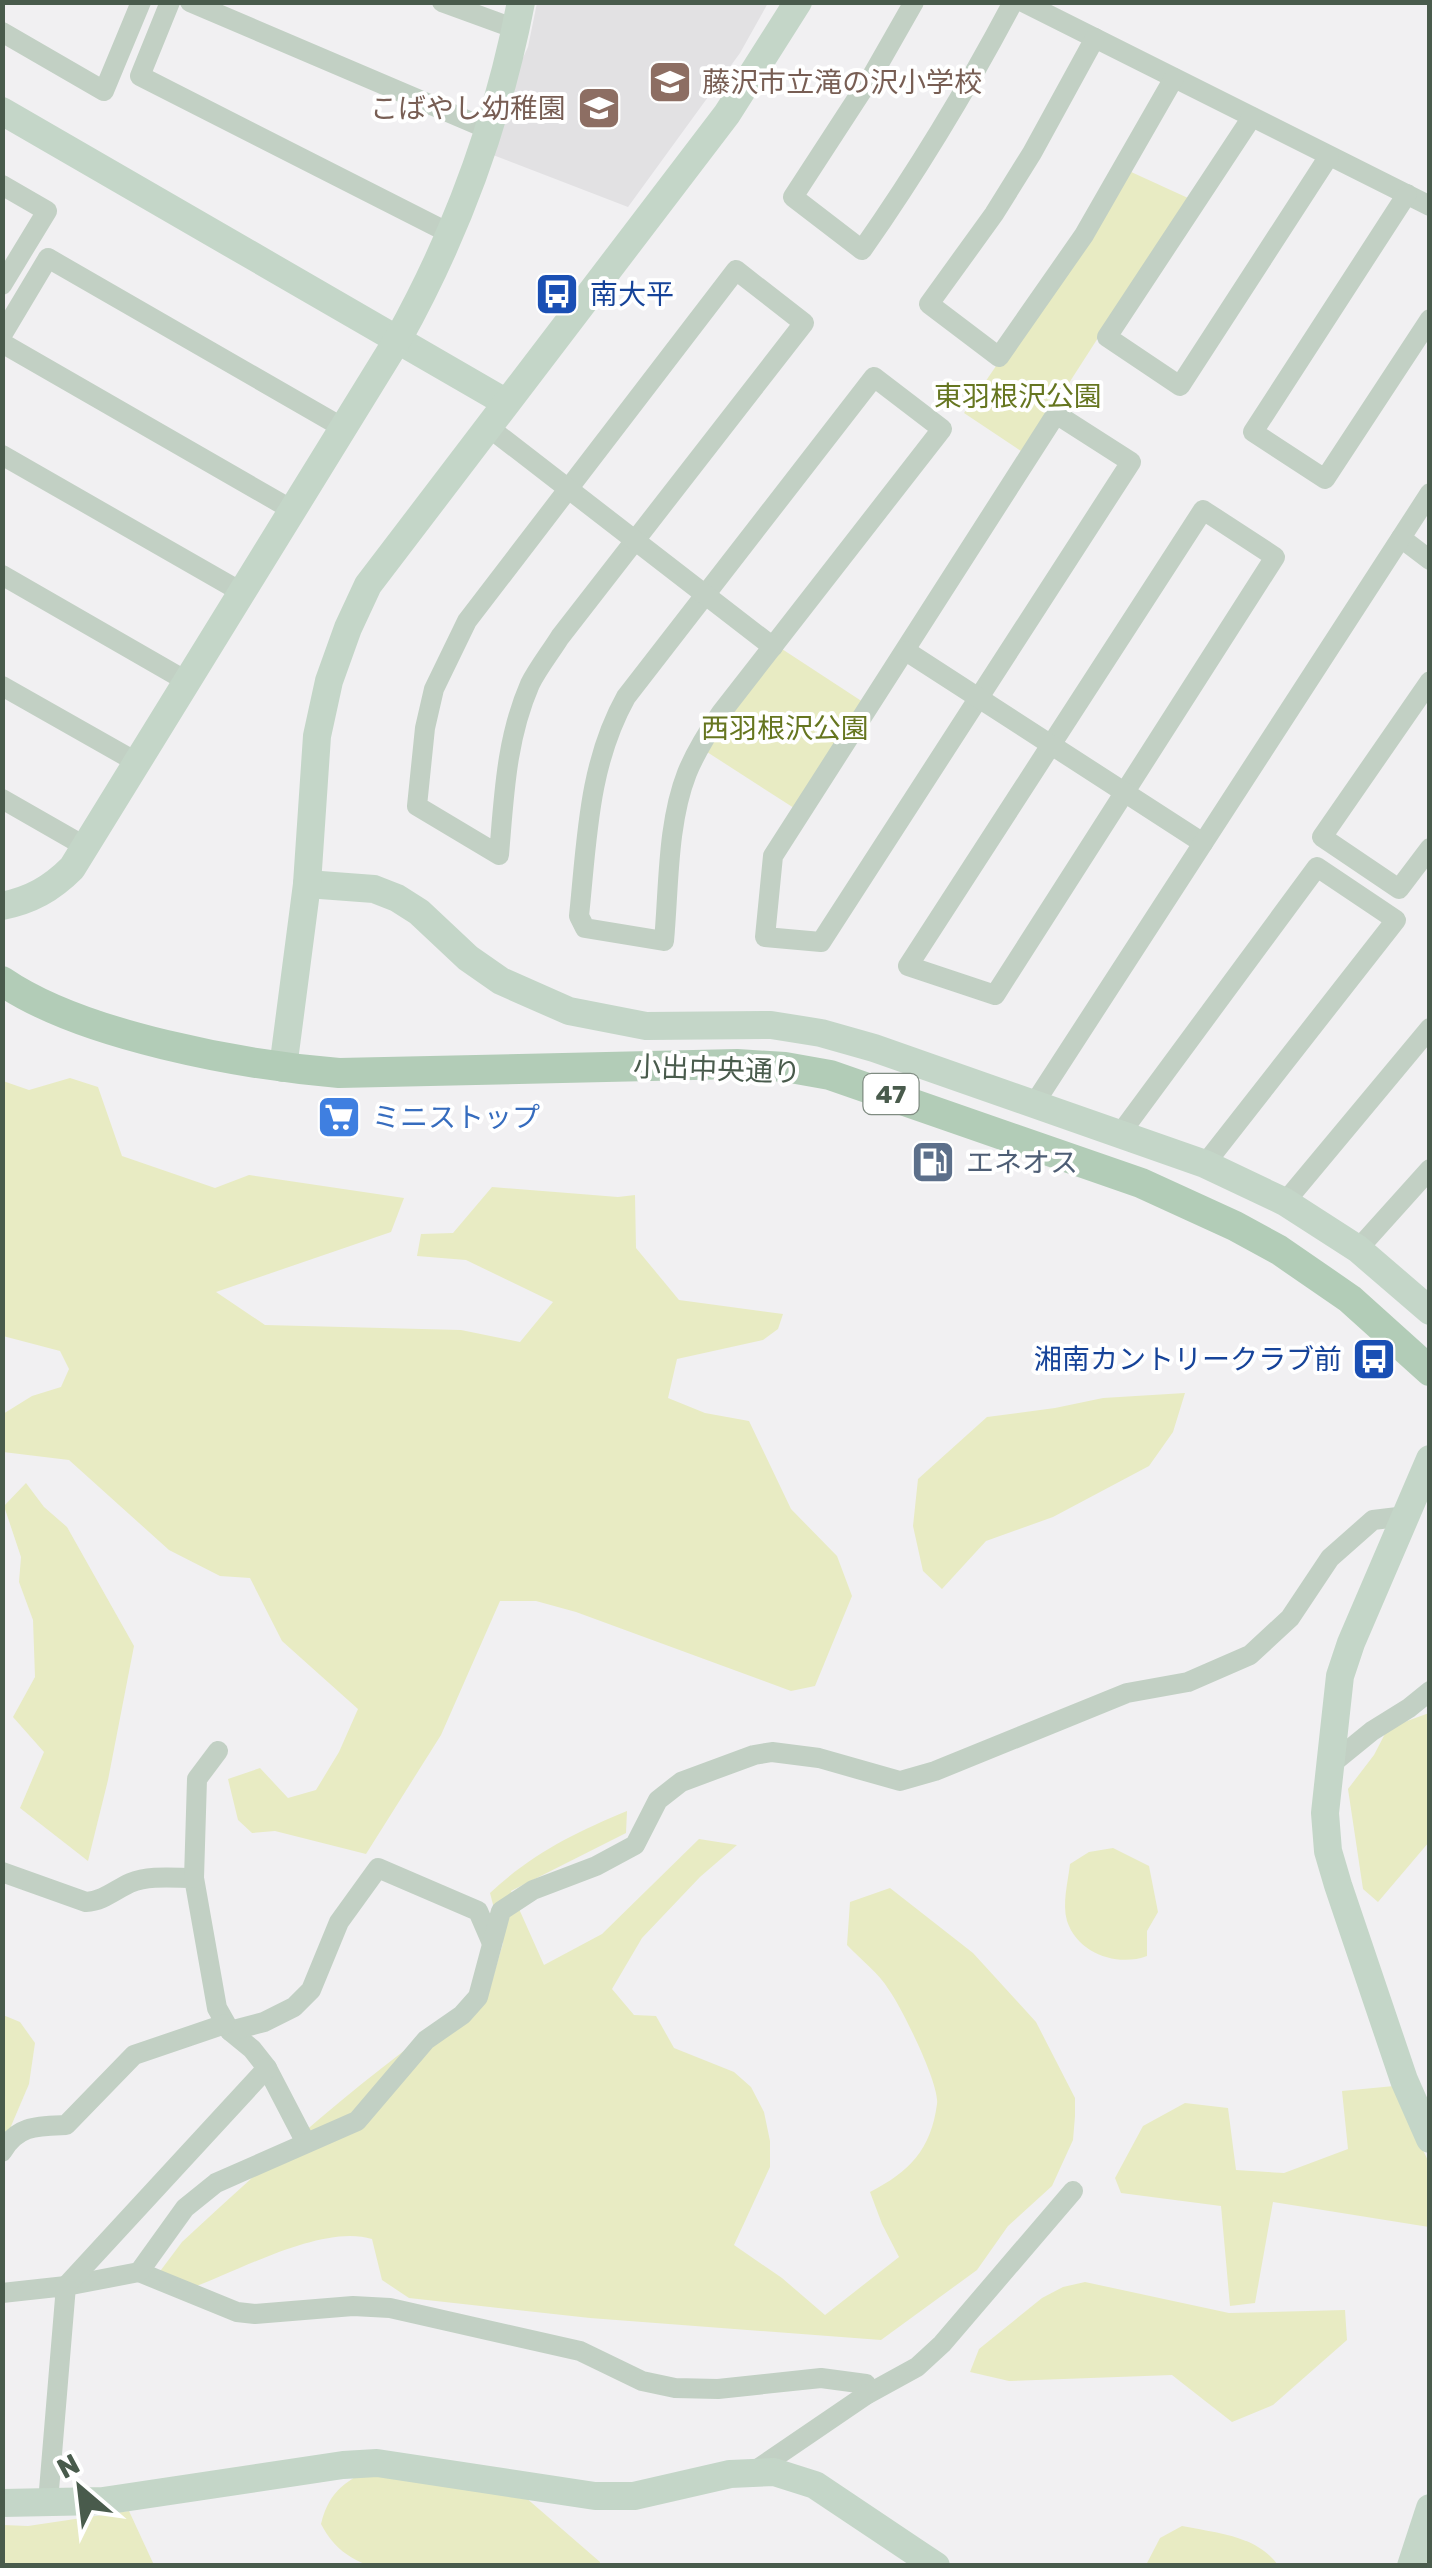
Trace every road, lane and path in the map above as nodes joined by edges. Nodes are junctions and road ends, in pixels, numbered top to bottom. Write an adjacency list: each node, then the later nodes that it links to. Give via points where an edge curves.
1 (142, 2): 10 (street, via 104,91)
2 (170, 2): 20 (street, via 140,76)
3 (190, 2): 15 (street)
4 (442, 2): 9 (street)
5 (798, 2): 26 (street, via 727,114)
6 (914, 2): 7 (street, via 793,197 862,250 959,104)
7 (1013, 2)
8 (1024, 2): 11 (street)
9 (518, 16): 15 (street)
10 (2, 32)
11 (1095, 38): 12 (street); 12 (street, via 1032,154 930,304 999,357 1084,236)
12 (1174, 78): 14 (street)
13 (2, 110): 24 (street)
14 (1252, 117): 16 (street); 16 (street, via 1107,337 1180,386)
15 (490, 130): 20 (street)
16 (1329, 156): 18 (street)
17 (2, 185): 21 (street, via 48,211)
18 (1406, 194): 19 (street); 22 (street, via 1253,432 1325,480)
19 (1430, 206)
20 (451, 234): 24 (street)
21 (2, 285)
22 (1430, 318)
23 (2, 335): 28 (street, via 48,258)
24 (398, 339): 26 (street); 28 (street)
25 (2, 343): 32 (street)
26 (505, 402): 27 (street)
27 (487, 426): 30 (street); 52 (street, via 368,585 348,628 317,736)
28 (345, 428): 32 (street)
29 (2, 454): 37 (street)
30 (568, 489): 34 (street); 34 (street, via 736,270 790,312 804,323); 34 (street, via 489,589 448,654 425,728 417,806 499,855 506,767 532,680)
31 (1430, 494): 33 (street)
32 (294, 511): 37 (street)
33 (1401, 538): 35 (street); 49 (street)
34 (636, 542): 38 (street)
35 (1430, 560)
36 (2, 575): 42 (street)
37 (243, 592): 42 (street)
38 (704, 594): 39 (street); 39 (street, via 874,377 928,418 942,429); 39 (street, via 608,728 592,791 578,916 586,928 664,942 686,776 700,745)
39 (773, 648)
40 (906, 652): 44 (street); 44 (street, via 1056,414 1131,462); 44 (street, via 773,856 765,937 822,942)
41 (1430, 681): 51 (street, via 1322,837 1399,889)
42 (188, 682): 46 (street)
43 (2, 686): 46 (street)
44 (978, 698): 45 (street)
45 (1052, 745): 47 (street); 47 (street, via 908,966 995,995); 47 (street, via 1203,510 1274,557)
46 (138, 764): 50 (street)
47 (1124, 792): 49 (street)
48 (2, 799): 50 (street)
49 (1203, 843): 57 (street)
50 (86, 847): 53 (street, via 54,886)
51 (1430, 848)
52 (307, 884): 56 (street); 57 (street, via 374,889 397,898 501,981 568,1012 646,1026 771,1025 821,1033)
53 (2, 906)
54 (2, 981): 56 (main road, 小出中央通り / 47, via 66,1014 168,1045)
55 (1430, 1028): 61 (street)
56 (283, 1068): 64 (main road, 小出中央通り / 47, via 339,1073 737,1064 830,1074 1141,1184 1234,1226 1350,1299)
57 (1034, 1104): 58 (street)
58 (1120, 1134): 59 (street); 59 (street, via 1318,867 1396,920)
59 (1205, 1164): 61 (street)
60 (1430, 1169): 62 (street)
61 (1285, 1202): 62 (street)
62 (1358, 1249): 63 (street)
63 (1426, 1301)
64 (1430, 1371)
65 (1430, 1460): 66 (street)
66 (1406, 1516): 69 (street, via 1340,1676); 72 (street, via 1373,1520 1330,1558 1290,1618 1250,1655 1188,1682 1127,1693 900,1781 772,1752 680,1782 658,1800 635,1845 532,1890 501,1911)
67 (1430, 1690): 69 (street)
68 (218, 1751): 71 (street, via 197,1779)
69 (1329, 1766): 75 (street, via 1328,1851)
70 (2, 1872): 71 (street, via 86,1902 133,1882)
71 (194, 1878): 73 (street, via 207,1964)
72 (492, 1941): 73 (street, via 478,1911 378,1868 340,1922 311,1990 264,2022); 76 (street, via 478,1997 462,2015 426,2040 357,2121)
73 (227, 2027): 74 (street); 77 (street, via 134,2055 66,2124 30,2126)
74 (267, 2068): 76 (street); 80 (street)
75 (1430, 2139)
76 (306, 2144): 79 (street, via 216,2183 185,2208)
77 (2, 2152)
78 (1074, 2191): 82 (street, via 942,2344 917,2368)
79 (138, 2272): 80 (street); 82 (street, via 237,2312 390,2308 580,2350 642,2381 675,2388 821,2378 866,2384)
80 (66, 2286): 81 (street); 85 (street)
81 (2, 2293)
82 (866, 2395): 83 (street)
83 (753, 2472): 85 (street, via 634,2496 595,2496 377,2463 103,2501); 87 (street, via 815,2485)
84 (2, 2502): 85 (street)
85 (48, 2502)
86 (1430, 2508): 88 (street)
87 (936, 2566)
88 (1411, 2566)

